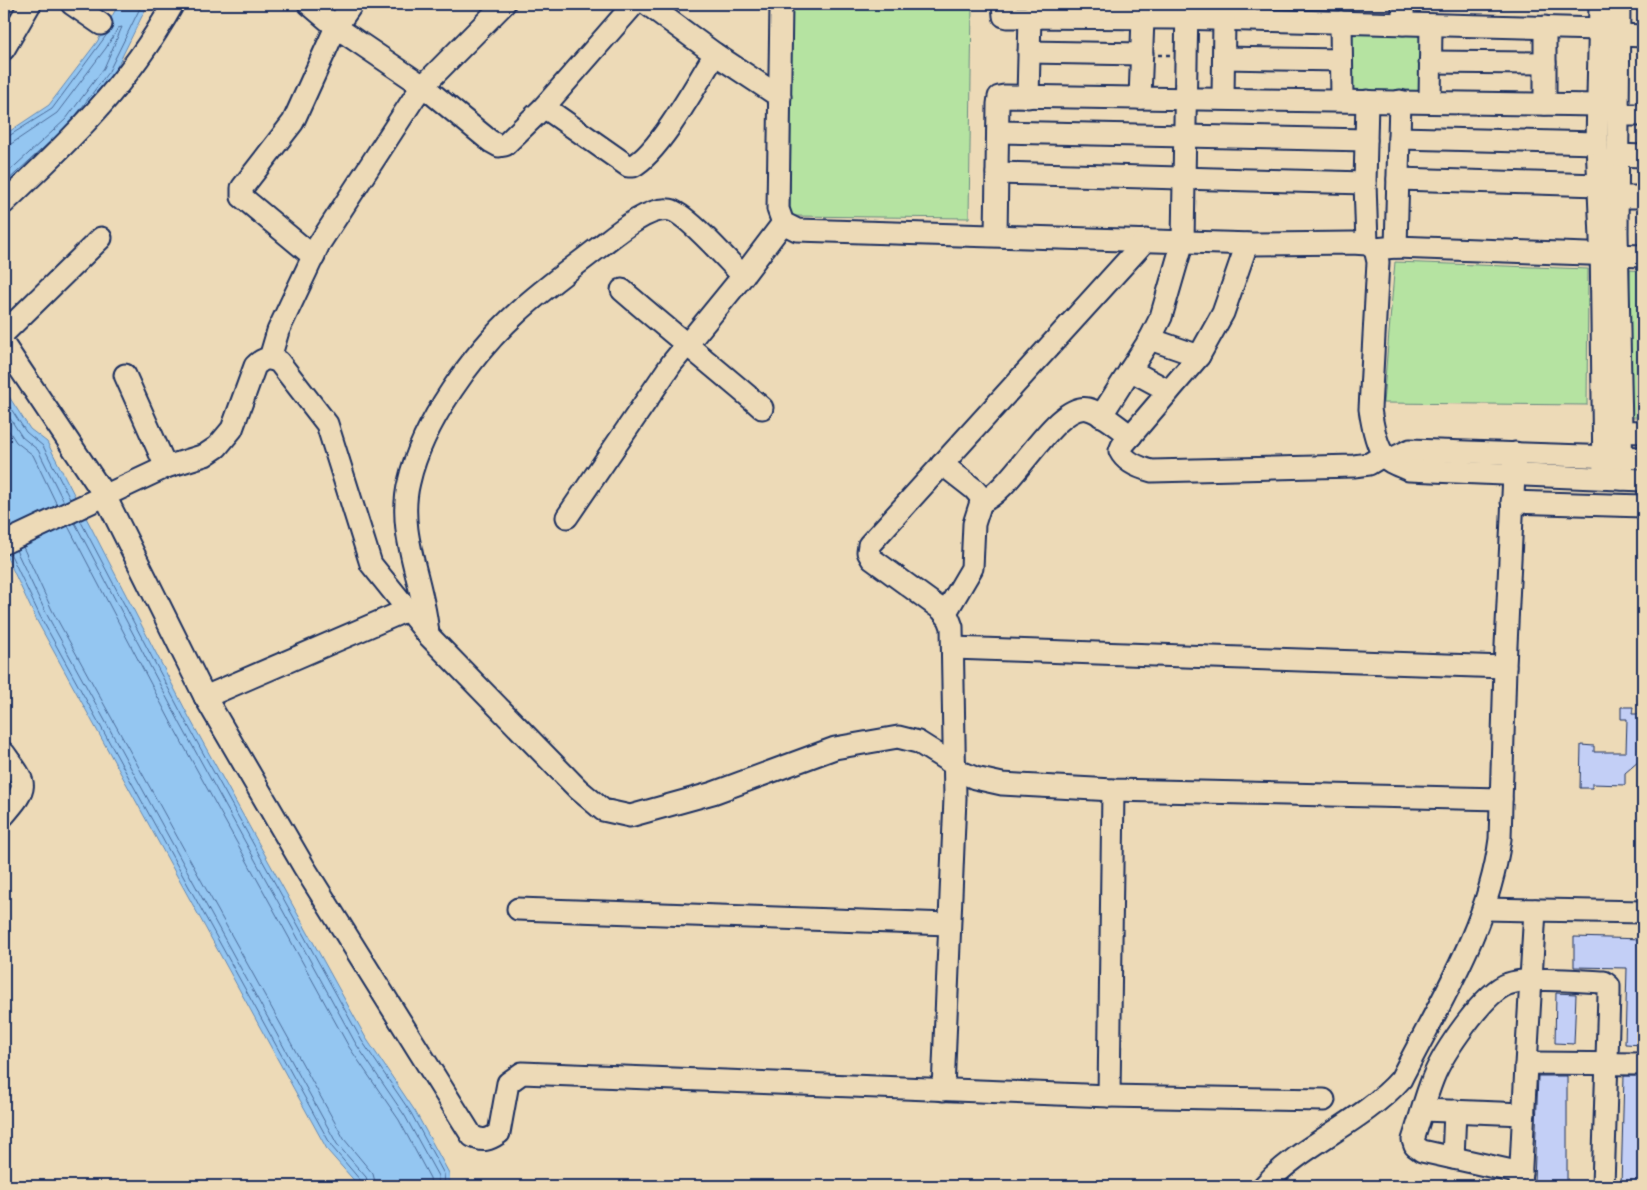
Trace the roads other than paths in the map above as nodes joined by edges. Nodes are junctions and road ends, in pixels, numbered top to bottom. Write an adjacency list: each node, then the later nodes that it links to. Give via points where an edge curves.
1 (30, 4): 27 (street)
2 (72, 4): 20 (street)
3 (173, 4): 64 (street, via 156,35 102,107)
4 (308, 4): 22 (street)
5 (352, 4): 22 (street)
6 (504, 4): 35 (street)
7 (634, 4): 47 (street)
8 (647, 4): 29 (street)
9 (781, 4): 36 (street)
10 (1003, 4): 16 (street, via 1004,16)
11 (1600, 4): 24 (street)
12 (1619, 4): 25 (street)
13 (1187, 11): 17 (street); 18 (street); 39 (street)
14 (1370, 13): 15 (street); 19 (street)
15 (1403, 14): 21 (street)
16 (1030, 16): 17 (street); 28 (street)
17 (1143, 18): 30 (street)
18 (1224, 19): 19 (street); 31 (street)
19 (1341, 22): 32 (street)
20 (101, 24)
21 (1431, 24): 23 (street); 33 (street)
22 (336, 27): 35 (street); 75 (street, via 293,122 242,188 242,197)
23 (1545, 28): 24 (street); 34 (street)
24 (1600, 29): 46 (street)
25 (1620, 34): 26 (street); 48 (street)
26 (1643, 36)
27 (4, 49)
28 (1029, 52): 30 (street); 37 (street)
29 (715, 54): 36 (street); 47 (street, via 677,116 647,154 633,166 628,166)
30 (1142, 54): 38 (street)
31 (1224, 58): 32 (street); 40 (street)
32 (1342, 60): 41 (street)
33 (1430, 62): 34 (street); 44 (street)
34 (1545, 63): 45 (street)
35 (423, 86): 47 (street, via 499,146 505,145); 75 (street, via 319,244)
36 (780, 97): 65 (street, via 778,209)
37 (1028, 98): 38 (street); 50 (street, via 999,98)
38 (1140, 98): 39 (street)
39 (1186, 98): 40 (street); 51 (street)
40 (1223, 98): 41 (street)
41 (1342, 100): 42 (street)
42 (1367, 101): 43 (street); 53 (street)
43 (1400, 101): 44 (street); 52 (street)
44 (1430, 102): 45 (street)
45 (1545, 104): 46 (street)
46 (1598, 105): 54 (street)
47 (544, 107)
48 (1620, 115): 49 (street); 55 (street)
49 (1643, 115)
50 (998, 132): 51 (street); 57 (street)
51 (1185, 135): 53 (street); 58 (street)
52 (1399, 138): 54 (street); 59 (street)
53 (1366, 140): 60 (street)
54 (1596, 143): 61 (street)
55 (1617, 155): 56 (street); 62 (street)
56 (1643, 156)
57 (997, 173): 58 (street); 66 (street)
58 (1184, 178): 60 (street); 69 (street)
59 (1398, 179): 61 (street); 72 (street)
60 (1365, 183): 71 (street)
61 (1599, 185): 73 (street)
62 (1618, 197): 63 (street); 73 (street)
63 (1643, 197)
64 (4, 203)
65 (783, 223): 66 (street, via 797,230); 76 (street)
66 (996, 234): 68 (street)
67 (101, 238): 78 (street)
68 (1146, 240): 69 (street); 96 (street)
69 (1183, 241): 70 (street); 79 (street, via 1161,317)
70 (1247, 244): 71 (street); 82 (street, via 1223,313)
71 (1371, 247): 72 (street); 94 (street, via 1378,262 1370,409)
72 (1396, 247): 73 (street)
73 (1610, 255): 74 (street); 89 (street)
74 (1643, 256)
75 (314, 257): 83 (street, via 278,331)
76 (743, 276): 80 (street); 109 (street, via 685,219 671,210 657,210 618,233 534,297 489,340 423,439 408,484 405,516)
77 (622, 290): 80 (street)
78 (4, 333)
79 (1150, 339): 82 (street); 84 (street)
80 (687, 343): 87 (street); 105 (street)
81 (4, 345): 101 (street)
82 (1199, 356): 86 (street)
83 (270, 358): 97 (street, via 260,360 255,366 232,429 217,447 205,455); 107 (street, via 279,362 327,424 369,561)
84 (1130, 370): 86 (street); 88 (street)
85 (125, 375): 97 (street)
86 (1169, 390): 91 (street)
87 (762, 408)
88 (1101, 416): 91 (street); 102 (street, via 1088,409 1080,409 1056,424 995,494)
89 (1612, 432): 90 (street); 93 (street)
90 (1643, 432)
91 (1131, 436): 94 (street, via 1122,446 1122,455 1136,466 1152,470 1354,466)
92 (1516, 453): 93 (street); 94 (street, via 1410,450); 98 (street)
93 (1612, 456): 95 (street); 99 (street)
94 (1386, 458): 98 (street, via 1409,470)
95 (1643, 458)
96 (942, 464): 102 (street, via 974,490); 108 (street, via 868,545 868,552 872,559)
97 (166, 467): 101 (street)
98 (1514, 475): 99 (street); 103 (street)
99 (1613, 478): 100 (street)
100 (1643, 480)
101 (102, 497): 106 (street); 112 (street)
102 (981, 502): 108 (street, via 974,524 972,568)
103 (1512, 502): 104 (street); 111 (street)
104 (1643, 506)
105 (567, 517)
106 (4, 543)
107 (407, 610): 109 (street); 112 (street)
108 (945, 614): 110 (street, via 952,627)
109 (428, 635): 114 (street, via 578,789 603,810 630,816 713,793 835,748 873,740 898,737 918,742)
110 (953, 648): 111 (street); 114 (street)
111 (1505, 667): 116 (street)
112 (205, 697): 127 (street, via 428,1069 472,1136 479,1140 500,1134 508,1083 522,1073)
113 (4, 754): 117 (street, via 23,784 20,797)
114 (953, 764): 115 (street, via 975,778 1002,784); 122 (street, via 955,798)
115 (1113, 790): 116 (street); 128 (street)
116 (1501, 799): 119 (street, via 1497,865)
117 (4, 815)
118 (518, 909): 122 (street)
119 (1485, 909): 120 (street); 135 (street, via 1401,1079 1358,1118 1281,1168)
120 (1535, 910): 121 (street); 123 (street)
121 (1643, 912)
122 (949, 924): 127 (street)
123 (1531, 981): 124 (street, via 1604,982 1609,986); 126 (street); 130 (street, via 1510,983 1496,989 1470,1017 1434,1076)
124 (1608, 1063): 125 (street); 126 (street, via 1534,1062); 136 (street)
125 (1643, 1064)
126 (1526, 1065): 132 (street)
127 (943, 1090): 128 (street)
128 (1109, 1096): 129 (street)
129 (1324, 1100)
130 (1423, 1110): 131 (street); 133 (street, via 1413,1140 1415,1146 1422,1151)
131 (1455, 1111): 132 (street); 133 (street)
132 (1524, 1114): 134 (street)
133 (1453, 1158): 134 (street)
134 (1520, 1180)
135 (1264, 1186)
136 (1603, 1186)

